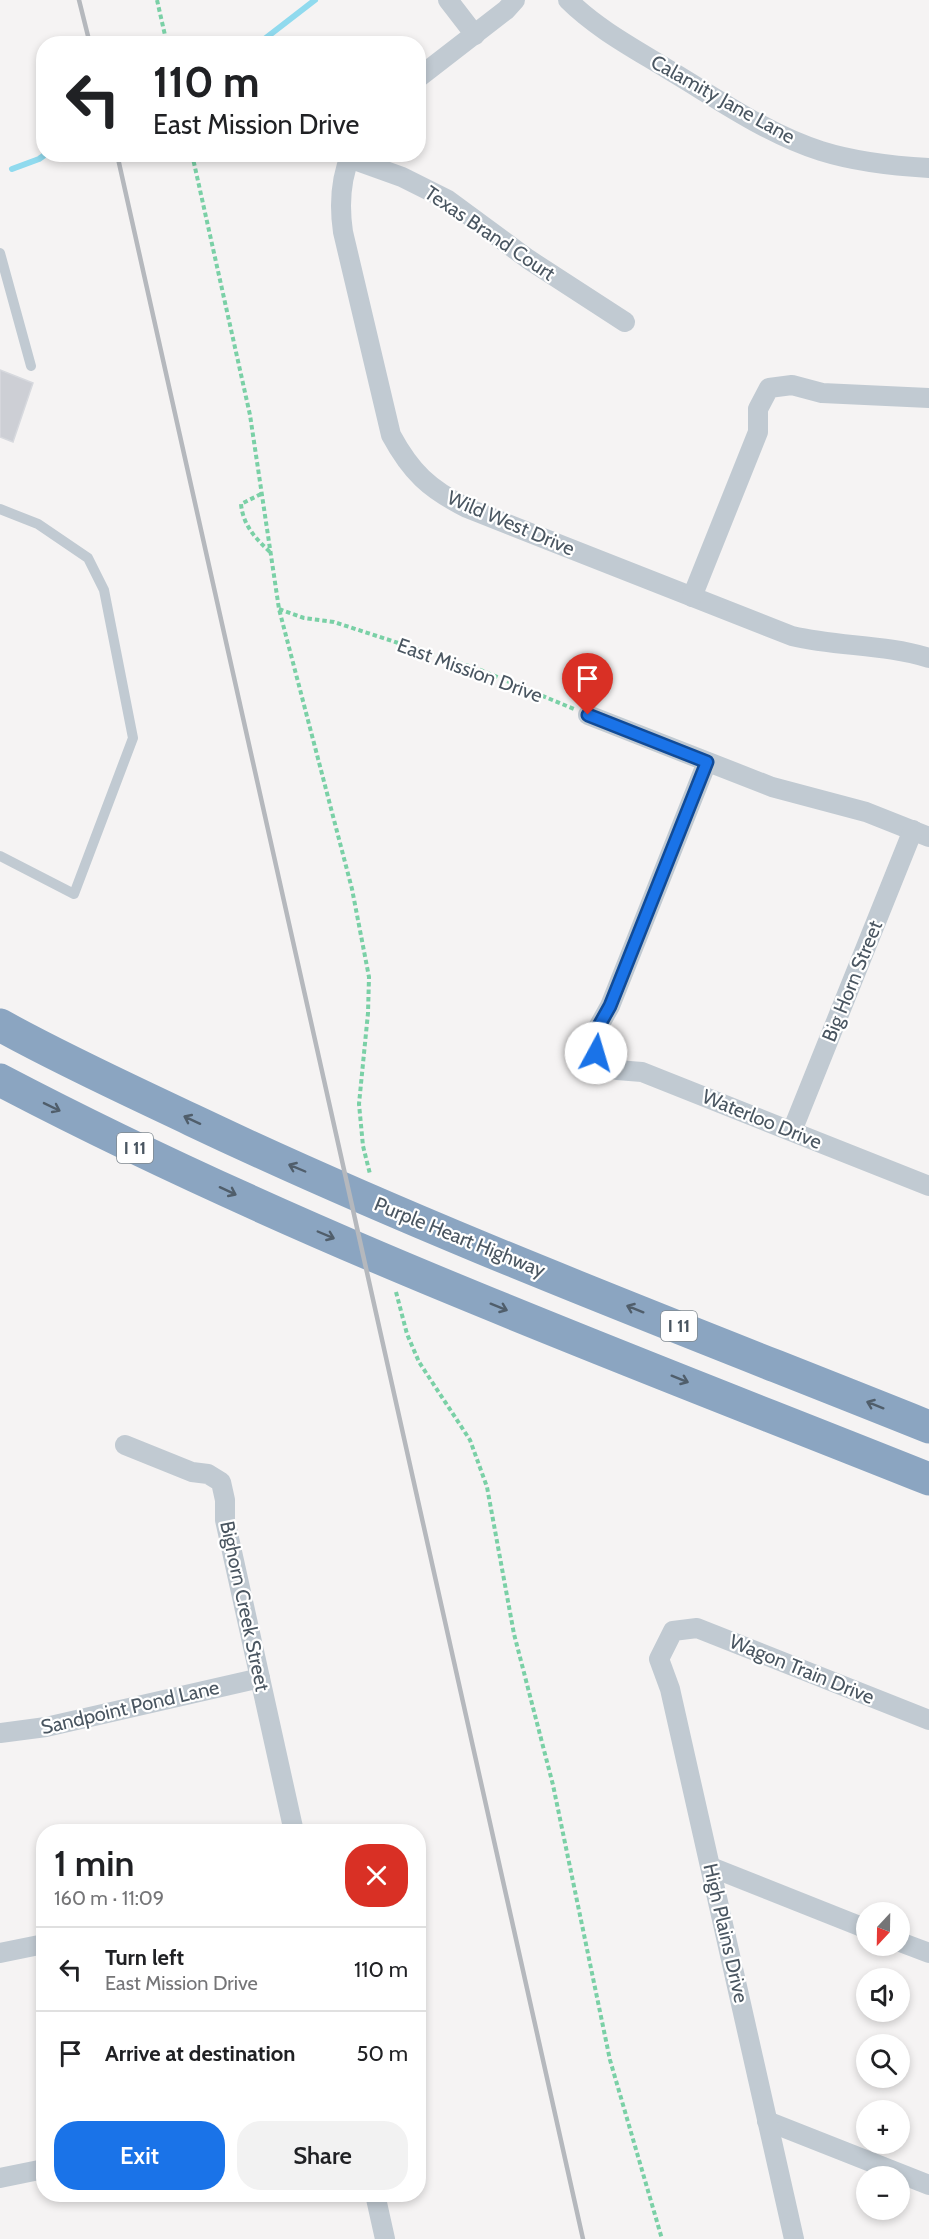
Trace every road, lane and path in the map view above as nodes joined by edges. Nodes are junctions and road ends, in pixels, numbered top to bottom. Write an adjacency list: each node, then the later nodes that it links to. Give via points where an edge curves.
1 (157, 0): 6 (path)
2 (448, 0): 5 (street)
3 (514, 0): 5 (street)
4 (568, 0): 10 (street, Calamity Jane Lane, via 645,55 795,141 850,159)
5 (475, 35): 7 (street)
6 (165, 36)
7 (426, 72)
8 (348, 162): 18 (street, Wild West Drive, via 341,190 343,232 391,435 403,458 429,486 467,508)
9 (365, 162): 12 (street, Texas Brand Court, via 448,200 528,259)
10 (929, 168)
11 (0, 253): 13 (lane)
12 (625, 322)
13 (31, 366)
14 (929, 398): 18 (street, via 822,393 792,385 769,387 758,409 758,432)
15 (261, 494): 17 (path, via 241,504 242,514)
16 (0, 509): 24 (lane, via 38,524 88,558 104,590 133,738 74,894)
17 (270, 552)
18 (692, 597): 20 (street, Wild West Drive, via 792,636)
19 (279, 609): 21 (path, East Mission Drive, via 304,618 334,622 478,669)
20 (929, 658)
21 (588, 715): 22 (street)
22 (707, 762): 23 (street, via 772,787 866,812); 27 (street, Waterloo Drive, via 610,1006 596,1031 596,1053 617,1070 642,1072)
23 (921, 833): 27 (street, Big Horn Street)
24 (0, 856)
25 (0, 1025): 29 (highway, Purple Heart Highway / I 11, one-way to 25, via 428,1225 264,1154)
26 (0, 1080): 31 (highway, I 11, one-way to 31, via 133,1148 272,1212)
27 (792, 1131): 28 (street, Waterloo Drive)
28 (929, 1186)
29 (929, 1427)
30 (125, 1445): 33 (street, Bighorn Creek Street, via 221,1482 225,1520)
31 (929, 1479)
32 (673, 1631): 34 (street, Wagon Train Drive, via 697,1628); 37 (street, High Plains Drive, via 660,1659)
33 (260, 1678): 35 (street, Sandpoint Pond Lane, via 46,1727); 36 (street, Bighorn Creek Street)
34 (929, 1720)
35 (0, 1733)
36 (292, 1824)
37 (711, 1867): 38 (street); 43 (street, High Plains Drive)
38 (856, 1925)
39 (36, 1946): 41 (street)
40 (910, 1946): 42 (street)
41 (0, 1953)
42 (929, 1953)
43 (767, 2121): 46 (street); 49 (street, High Plains Drive)
44 (36, 2171): 45 (street)
45 (0, 2178)
46 (929, 2185)
47 (377, 2202): 48 (street)
48 (385, 2239)
49 (794, 2239)

